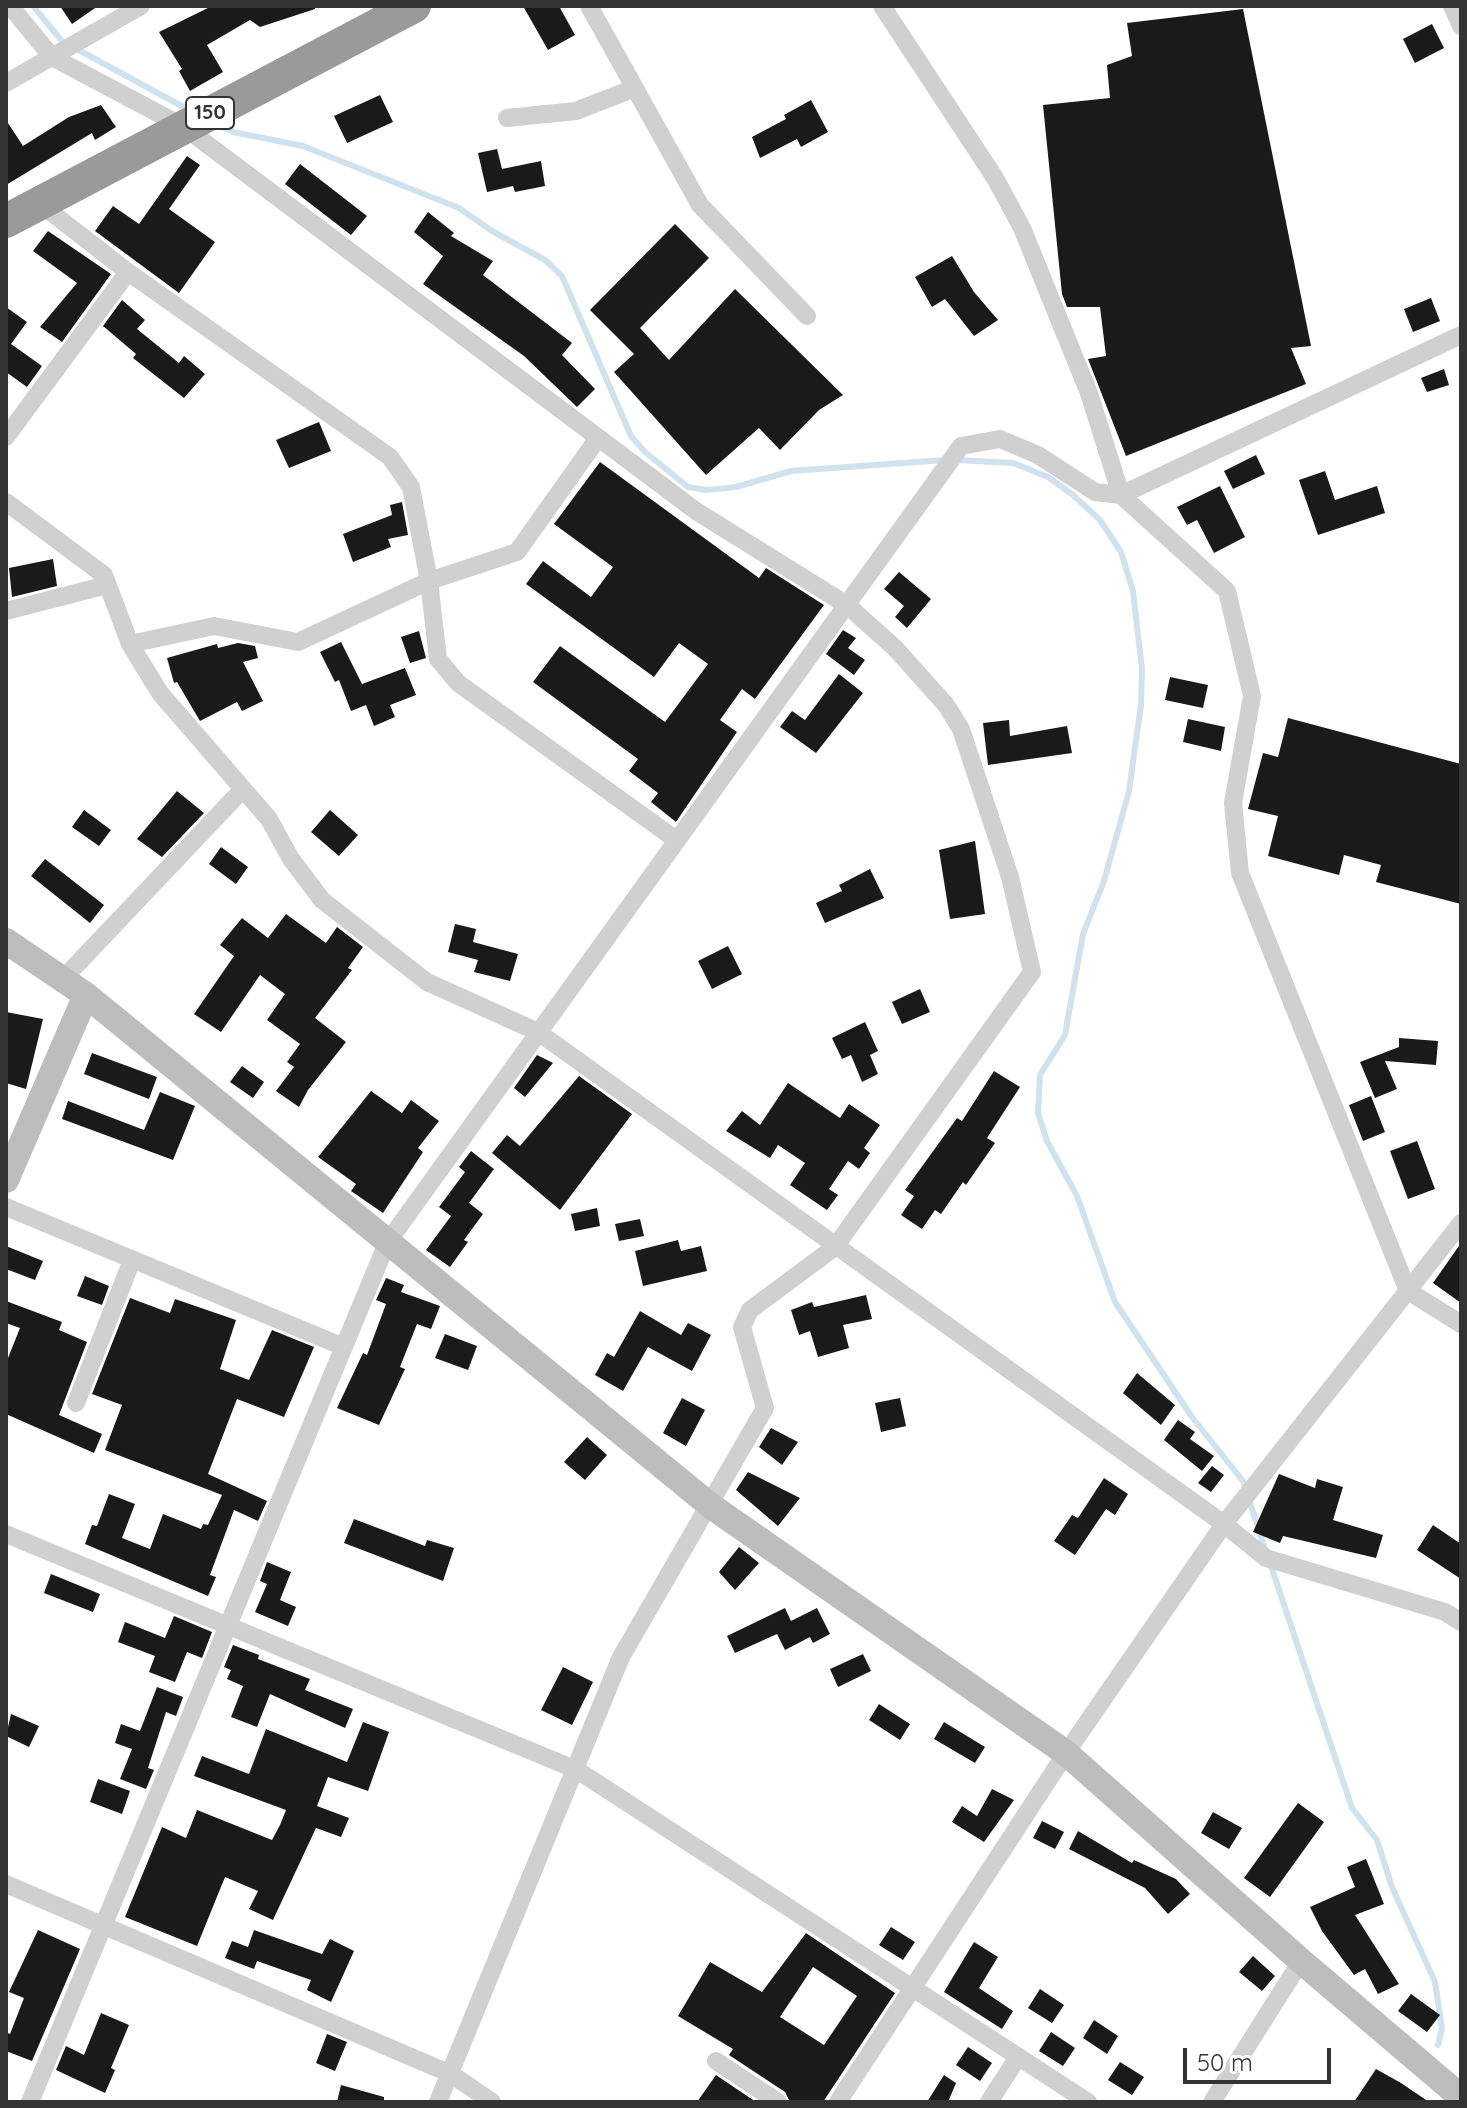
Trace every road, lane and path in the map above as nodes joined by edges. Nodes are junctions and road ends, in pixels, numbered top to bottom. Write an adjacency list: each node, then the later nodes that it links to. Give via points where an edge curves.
1 (10, 6): 8 (street)
2 (141, 6): 8 (street)
3 (414, 6): 12 (highway, 150)
4 (589, 6): 10 (street)
5 (882, 6): 20 (street, via 1022,228 1089,393)
6 (1452, 6): 7 (street)
7 (1461, 26)
8 (52, 57): 9 (street); 12 (street)
9 (6, 83)
10 (635, 88): 11 (street, via 576,111); 16 (street, via 700,205)
11 (507, 118)
12 (184, 127): 13 (highway, 150); 19 (street)
13 (39, 203): 14 (highway, 150); 15 (street)
14 (6, 221)
15 (128, 272): 18 (street); 22 (street, via 390,457 411,487)
16 (807, 316)
17 (1461, 335): 20 (street)
18 (6, 437)
19 (598, 438): 22 (street, via 517,552); 24 (street, via 696,511)
20 (1121, 495): 24 (street, via 1095,492 1038,455 1000,439 961,446); 39 (street, via 1227,591 1252,696 1233,803 1240,873)
21 (6, 502): 23 (street, via 104,575)
22 (429, 581): 26 (street, via 298,642 214,626); 28 (street, via 438,659 458,683)
23 (107, 585): 25 (street); 26 (street)
24 (847, 605): 28 (street); 37 (street, via 896,649 961,729 1010,877 1032,972)
25 (6, 611)
26 (130, 644): 27 (street, via 160,693)
27 (243, 789): 30 (street); 32 (street, via 322,900 427,982)
28 (675, 839): 32 (street)
29 (6, 941): 30 (street)
30 (63, 979): 31 (street)
31 (86, 995): 33 (street); 36 (street)
32 (538, 1032): 36 (street); 37 (street)
33 (6, 1180)
34 (6, 1207): 38 (street)
35 (1461, 1223): 39 (street)
36 (387, 1243): 41 (street); 43 (street)
37 (835, 1247): 43 (street, via 750,1310 742,1327 765,1408); 44 (street)
38 (132, 1260): 41 (street); 42 (street)
39 (1408, 1291): 40 (street); 44 (street)
40 (1461, 1324)
41 (344, 1347): 47 (street)
42 (76, 1403)
43 (711, 1506): 48 (street); 49 (street, via 621,1657)
44 (1224, 1524): 46 (street, via 1266,1558 1445,1612); 48 (street)
45 (6, 1534): 47 (street)
46 (1461, 1622)
47 (229, 1629): 49 (street); 51 (street)
48 (1066, 1753): 52 (street); 53 (street)
49 (577, 1770): 53 (street); 56 (street)
50 (6, 1884): 51 (street)
51 (106, 1926): 56 (street); 58 (street)
52 (1301, 1961): 57 (street); 65 (street)
53 (911, 1989): 54 (street); 62 (street)
54 (1018, 2057): 63 (street); 64 (street)
55 (716, 2061): 61 (street)
56 (451, 2074): 59 (street); 60 (street)
57 (1460, 2099)
58 (30, 2102)
59 (438, 2102)
60 (492, 2102)
61 (778, 2102)
62 (838, 2102)
63 (989, 2102)
64 (1088, 2102)
65 (1212, 2102)

